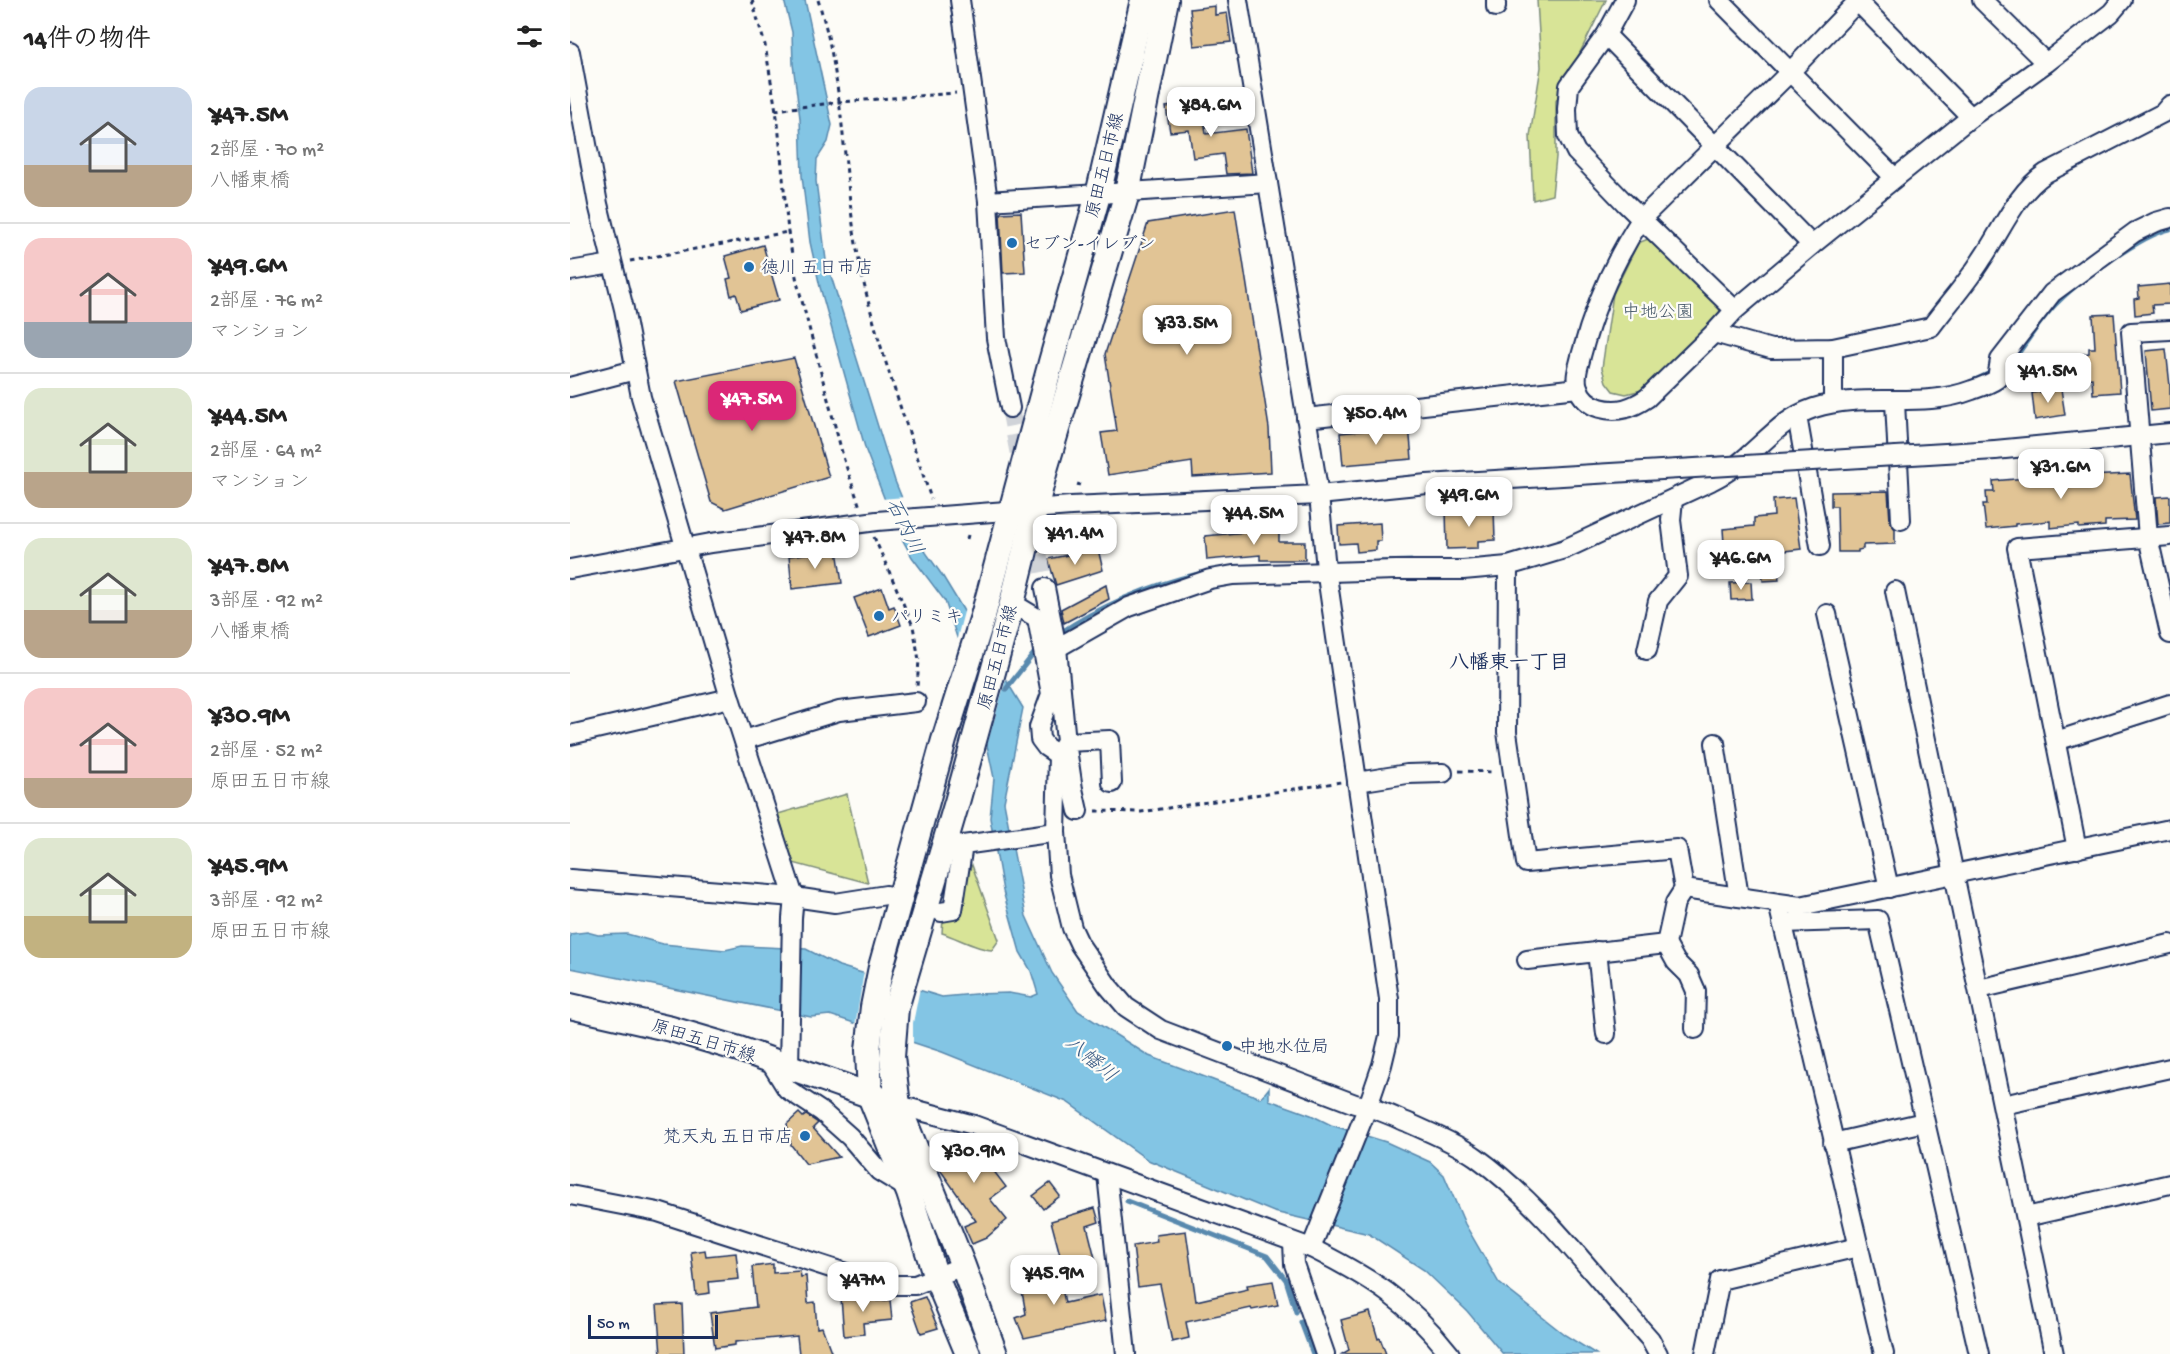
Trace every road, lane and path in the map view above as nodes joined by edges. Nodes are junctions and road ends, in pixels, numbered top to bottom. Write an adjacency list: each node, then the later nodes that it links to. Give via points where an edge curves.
1 (752, 0): 18 (path)
2 (818, 0): 17 (path, via 835,67)
3 (960, 0): 16 (street)
4 (1143, 0): 25 (main road, 原田五日市線)
5 (1167, 0): 24 (main road, 原田五日市線)
6 (1238, 0): 23 (street)
7 (1625, 0): 12 (street)
8 (1719, 0): 15 (street)
9 (1982, 0): 14 (street)
10 (2122, 0): 14 (street)
11 (1858, 1): 15 (street); 20 (street)
12 (1606, 35): 21 (street); 27 (street, via 1569,86 1568,136 1576,152)
13 (570, 52): 31 (street)
14 (2046, 63): 20 (street)
15 (1790, 72): 21 (street); 22 (street)
16 (973, 91): 17 (path); 26 (street)
17 (838, 102): 18 (path); 49 (path, via 858,254 869,303)
18 (777, 109): 29 (path)
19 (2168, 112): 36 (street, via 2032,183 1981,261 1931,327)
20 (1971, 117): 22 (street)
21 (1715, 145): 27 (street); 30 (street)
22 (1894, 177): 30 (street)
23 (1268, 183): 24 (street); 44 (street)
24 (1127, 193): 25 (street); 50 (main road, 原田五日市線)
25 (1098, 195): 26 (street); 51 (main road, 原田五日市線)
26 (988, 201): 42 (street, via 996,338)
27 (1642, 218): 33 (street); 39 (street, via 1625,243 1600,298 1576,378)
28 (2170, 218): 41 (street, via 2135,232 2052,293 2000,360 1997,379 1937,400)
29 (788, 232): 31 (path); 53 (path, via 804,312 844,460)
30 (1812, 245): 33 (street)
31 (612, 264): 32 (street); 37 (street)
32 (570, 271)
33 (1735, 310): 35 (street)
34 (2170, 330): 46 (street, via 2131,332)
35 (1714, 333): 36 (street, via 1771,350); 39 (street, via 1636,406 1610,411 1596,407 1585,400)
36 (1833, 348): 40 (street)
37 (635, 370): 38 (street); 57 (street)
38 (570, 387)
39 (1578, 388): 44 (street)
40 (1834, 396): 41 (street); 43 (street)
41 (1895, 402): 52 (street)
42 (1010, 408)
43 (1797, 416): 48 (street, via 1777,428 1733,468); 56 (street)
44 (1306, 418): 47 (street)
45 (2170, 433): 46 (street)
46 (2139, 435): 47 (street, bridge, via 1995,450 1427,484); 55 (street)
47 (1319, 495): 50 (street); 59 (street)
48 (1673, 499): 58 (street, via 1565,549); 67 (street, via 1671,520 1678,576 1658,601)
49 (935, 508): 51 (street); 53 (street)
50 (1036, 509): 51 (street); 63 (main road, 原田五日市線)
51 (1011, 511): 104 (main road, 原田五日市線, via 881,967 868,1057)
52 (1901, 520)
53 (870, 521): 57 (street); 69 (path, via 913,626 919,660)
54 (2170, 536): 55 (street)
55 (2148, 537): 65 (street); 73 (street, via 2017,548)
56 (1820, 546)
57 (685, 547): 60 (street); 68 (street)
58 (1508, 566): 59 (street, via 1463,570); 76 (street, via 1507,732)
59 (1326, 567): 66 (street, via 1210,579 1129,607); 78 (street)
60 (570, 569)
61 (1045, 588): 66 (street)
62 (1895, 591): 84 (street)
63 (1012, 603): 66 (street, via 1037,618); 105 (main road, 原田五日市線, via 896,1008 894,1065)
64 (1827, 614): 86 (street)
65 (2170, 634)
66 (1050, 642): 75 (street); 75 (street, via 1051,694 1039,727 1040,739 1046,747)
67 (1647, 650)
68 (730, 698): 71 (street); 72 (street)
69 (916, 702): 72 (street, via 838,711)
70 (2170, 704): 73 (street)
71 (570, 735)
72 (744, 740): 89 (street)
73 (2056, 741): 83 (street)
74 (1715, 743): 90 (street)
75 (1062, 748): 79 (street, via 1110,740); 80 (street); 82 (street)
76 (1513, 772): 77 (path); 87 (street, via 1526,863 1677,849)
77 (1443, 773): 78 (street)
78 (1353, 782): 80 (path, via 1142,812); 107 (street, via 1389,999 1389,1035 1383,1065)
79 (1112, 783)
80 (1078, 811)
81 (2170, 829): 83 (street)
82 (1049, 833): 92 (street, via 963,844 953,910); 107 (street, via 1072,928 1092,965 1126,1007 1161,1030 1355,1104)
83 (2078, 849): 84 (street)
84 (1955, 875): 86 (street); 98 (street)
85 (570, 879): 89 (street)
86 (1889, 888): 91 (street, via 1800,906)
87 (1684, 889): 90 (street); 94 (street, via 1675,903)
88 (886, 895): 89 (street, via 835,903)
89 (794, 897): 102 (street)
90 (1739, 897): 91 (street)
91 (1778, 904): 93 (street)
92 (941, 912)
93 (1782, 923): 108 (street, via 1878,920); 109 (street)
94 (1666, 944): 96 (street); 100 (street, via 1696,991)
95 (2170, 944): 98 (street)
96 (1597, 951): 97 (street); 101 (street)
97 (1527, 960)
98 (1979, 989): 106 (street)
99 (570, 1006): 102 (main road, 原田五日市線)
100 (1695, 1029)
101 (1606, 1034)
102 (783, 1060): 104 (main road, 原田五日市線); 112 (street, via 787,1089 822,1112 879,1171)
103 (2170, 1068): 106 (street)
104 (870, 1096): 105 (main road, 原田五日市線); 112 (main road, 原田五日市線)
105 (898, 1105): 110 (street, via 974,1125); 118 (main road, 原田五日市線)
106 (2003, 1105): 114 (street)
107 (1366, 1112): 116 (street); 125 (street, via 1443,1138 1503,1178 1561,1236 1650,1339)
108 (1924, 1122): 109 (street); 128 (street)
109 (1833, 1143): 117 (street)
110 (1107, 1174): 115 (street); 122 (street)
111 (2170, 1184): 114 (street)
112 (907, 1188): 119 (main road, 原田五日市線)
113 (570, 1195): 119 (street, via 658,1212 883,1285 915,1284)
114 (2026, 1217): 129 (street)
115 (1293, 1243): 116 (street); 123 (street, via 1294,1264)
116 (1313, 1243): 124 (street, via 1390,1293 1429,1327)
117 (1858, 1247): 126 (street, via 1720,1280); 127 (street)
118 (963, 1266): 119 (street); 121 (main road, 原田五日市線)
119 (936, 1277): 120 (main road, 原田五日市線)
120 (968, 1354)
121 (994, 1354)
122 (1126, 1354)
123 (1325, 1354)
124 (1450, 1354)
125 (1658, 1354)
126 (1705, 1354)
127 (1884, 1354)
128 (1979, 1354)
129 (2054, 1354)

